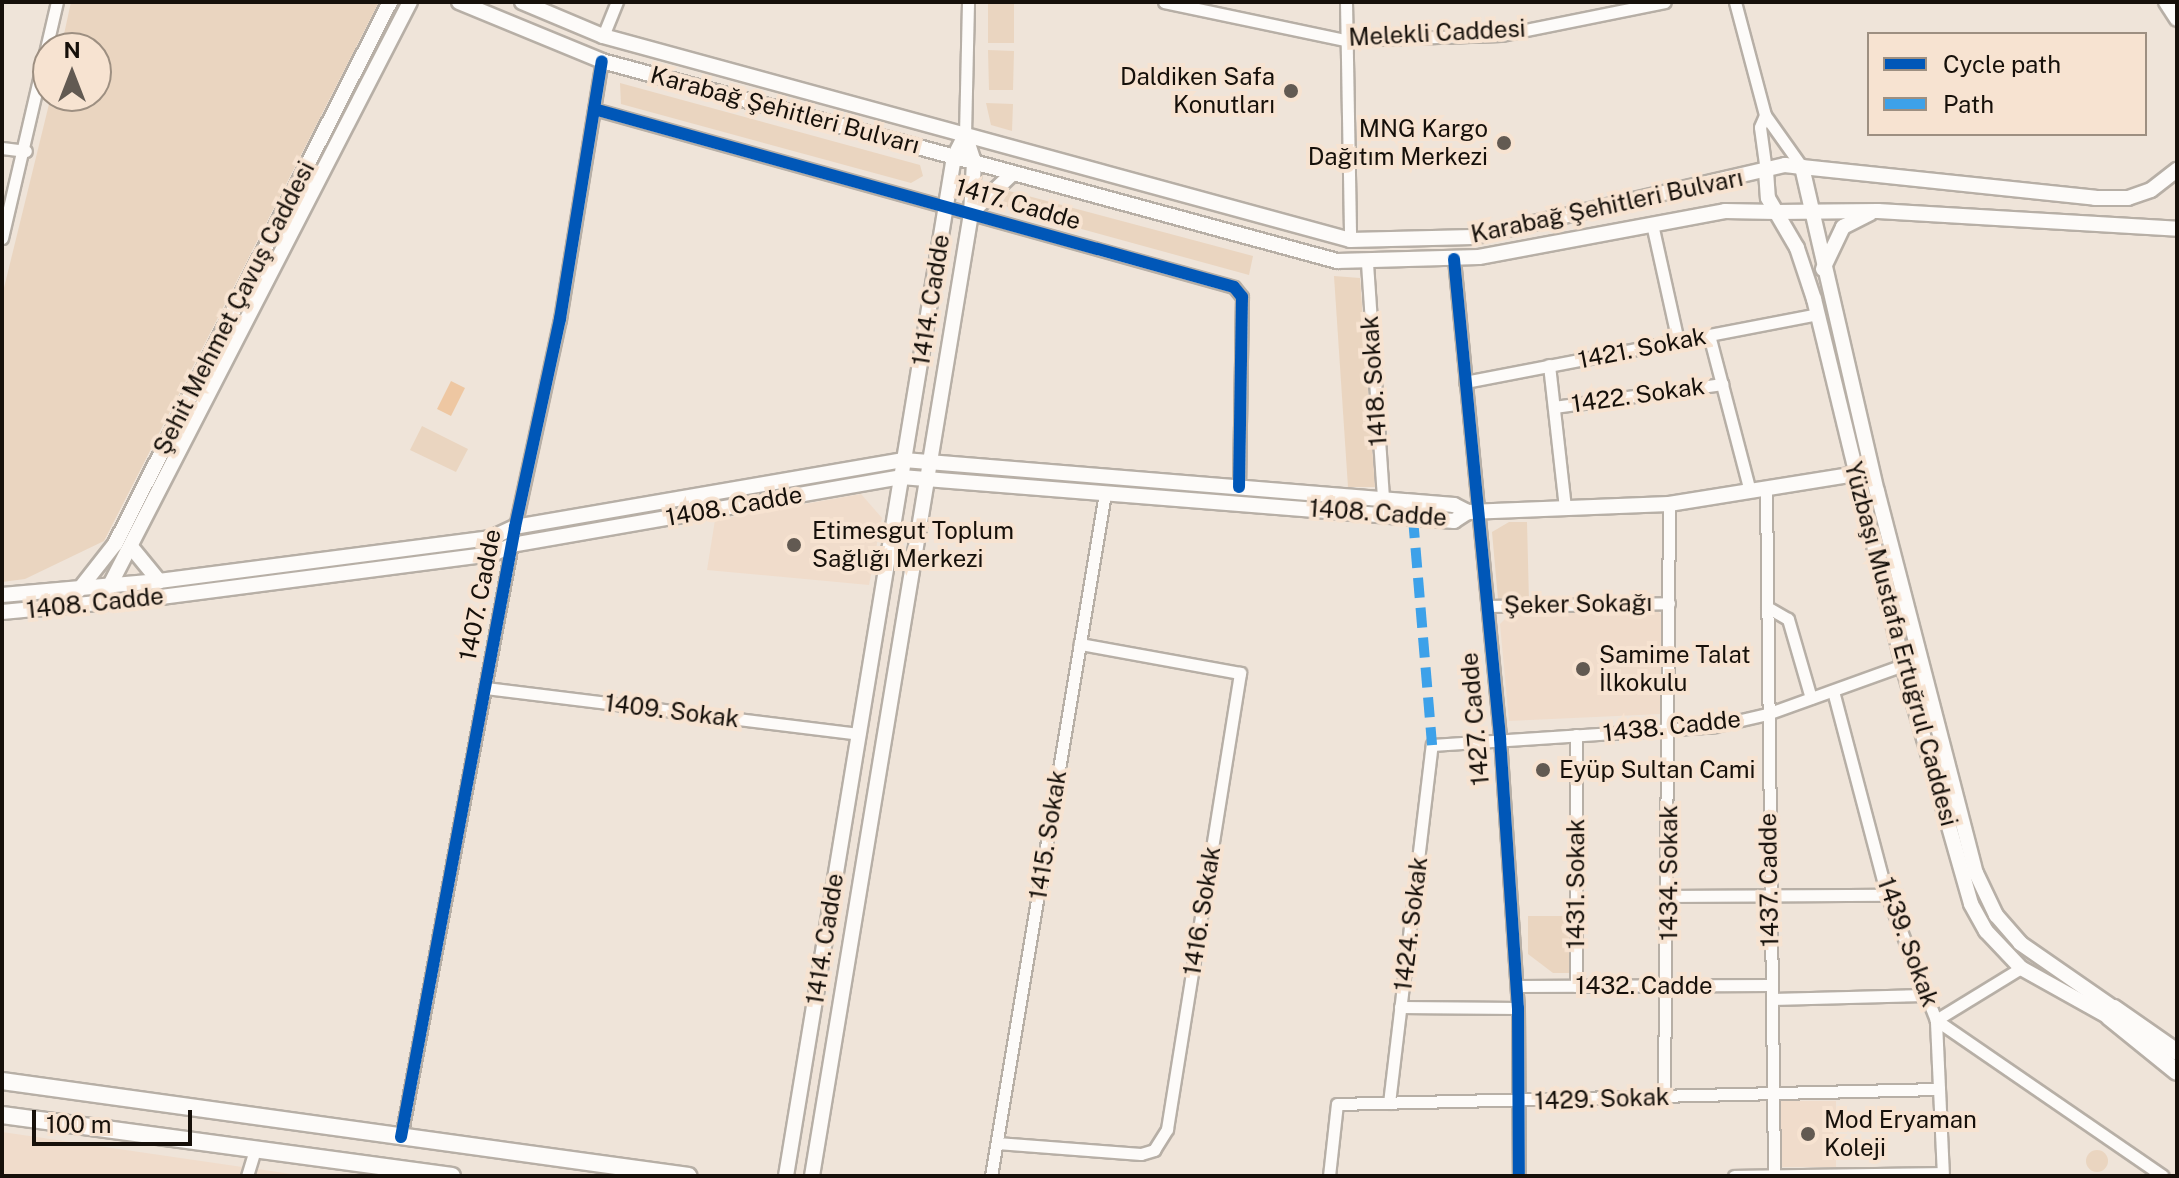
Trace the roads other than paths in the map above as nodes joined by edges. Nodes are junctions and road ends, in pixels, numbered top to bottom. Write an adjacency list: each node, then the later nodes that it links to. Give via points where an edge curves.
1 (57, 2): 21 (street)
2 (390, 2): 65 (main road, Şehit Mehmet Çavuş Caddesi, via 115,544)
3 (410, 2): 62 (main road, Şehit Mehmet Çavuş Caddesi)
4 (459, 2): 16 (main road, Karabağ Şehitleri Bulvarı)
5 (522, 2): 14 (main road, Karabağ Şehitleri Bulvarı)
6 (617, 2): 14 (street)
7 (968, 2): 19 (street)
8 (1164, 2): 15 (street, Melekli Caddesi)
9 (1346, 2): 15 (street)
10 (1665, 2): 15 (street, Melekli Caddesi, via 1501,35)
11 (1735, 2): 18 (street)
12 (2166, 2): 13 (main road)
13 (2177, 19)
14 (603, 36): 19 (main road, Karabağ Şehitleri Bulvarı)
15 (1344, 40): 36 (street)
16 (602, 61): 17 (street, 1407. Cadde); 22 (main road, Karabağ Şehitleri Bulvarı)
17 (594, 109): 28 (street, 1417. Cadde); 60 (street, 1407. Cadde, via 560,319)
18 (1765, 115): 24 (street); 26 (street, via 1760,127)
19 (965, 135): 22 (main road, 1414. Cadde); 23 (main road, 1414. Cadde); 36 (main road, Karabağ Şehitleri Bulvarı)
20 (2, 148): 21 (street)
21 (26, 151): 35 (street)
22 (954, 157): 23 (main road, Karabağ Şehitleri Bulvarı); 28 (main road, 1414. Cadde)
23 (974, 162): 27 (main road, Karabağ Şehitleri Bulvarı); 32 (main road, 1414. Cadde)
24 (1802, 167): 25 (main road, Karabağ Şehitleri Bulvarı, via 2095,198 2128,198 2151,190); 26 (main road, Karabağ Şehitleri Bulvarı); 29 (main road)
25 (2177, 170)
26 (1766, 171): 31 (main road, Karabağ Şehitleri Bulvarı, via 1768,198); 36 (main road, Karabağ Şehitleri Bulvarı, via 1473,237)
27 (1013, 173): 32 (main road); 38 (main road, Karabağ Şehitleri Bulvarı, via 1326,258)
28 (946, 206): 32 (street, 1417. Cadde); 47 (main road, 1414. Cadde)
29 (1808, 208): 30 (main road, Karabağ Şehitleri Bulvarı); 31 (main road, Karabağ Şehitleri Bulvarı); 39 (main road, Yüzbaşı Mustafa Ertuğrul Caddesi)
30 (1878, 211): 34 (main road, Karabağ Şehitleri Bulvarı); 39 (main road, via 1843,227)
31 (1776, 212): 33 (main road, Karabağ Şehitleri Bulvarı, via 1725,211); 40 (main road, Yüzbaşı Mustafa Ertuğrul Caddesi, via 1797,248)
32 (971, 213): 48 (main road, 1414. Cadde); 52 (street, 1417. Cadde, via 1239,291)
33 (1652, 224): 37 (main road, Karabağ Şehitleri Bulvarı); 42 (street)
34 (2177, 229)
35 (2, 238)
36 (1350, 240)
37 (1454, 259): 38 (main road, Karabağ Şehitleri Bulvarı); 44 (street, 1427. Cadde)
38 (1367, 263): 56 (street, 1418. Sokak)
39 (1823, 270): 74 (main road, Yüzbaşı Mustafa Ertuğrul Caddesi)
40 (1818, 314): 41 (street, 1421. Sokak); 49 (main road, Yüzbaşı Mustafa Ertuğrul Caddesi)
41 (1709, 335): 42 (street, 1421. Sokak); 45 (street)
42 (1678, 341): 43 (street, 1421. Sokak)
43 (1549, 365): 44 (street, 1421. Sokak); 46 (street)
44 (1465, 382): 59 (street, 1427. Cadde)
45 (1722, 384): 46 (street, 1422. Sokak); 54 (street)
46 (1554, 407): 58 (street)
47 (904, 460): 48 (main road, 1408. Cadde); 50 (main road, 1414. Cadde); 60 (main road, 1408. Cadde)
48 (930, 462): 51 (main road, 1414. Cadde); 52 (main road, 1408. Cadde)
49 (1857, 474): 53 (main road, 1408. Cadde); 75 (main road, Yüzbaşı Mustafa Ertuğrul Caddesi)
50 (901, 477): 51 (main road, 1408. Cadde); 61 (main road, 1408. Cadde); 81 (main road, 1414. Cadde)
51 (927, 479): 55 (main road, 1408. Cadde); 119 (main road, 1414. Cadde)
52 (1239, 487): 56 (main road, 1408. Cadde)
53 (1766, 488): 54 (main road, 1408. Cadde); 71 (street, 1437. Cadde)
54 (1750, 491): 57 (main road, 1408. Cadde)
55 (1105, 493): 59 (main road, 1408. Cadde, via 1454,521); 73 (street, 1415. Sokak)
56 (1383, 499): 59 (main road, 1408. Cadde)
57 (1669, 504): 58 (main road, 1408. Cadde); 68 (street, 1434. Sokak)
58 (1565, 508): 59 (main road, 1408. Cadde)
59 (1473, 511): 69 (street, 1427. Cadde)
60 (515, 527): 61 (street, 1407. Cadde); 63 (main road, 1408. Cadde, via 491,538)
61 (512, 545): 67 (main road, 1408. Cadde, via 493,554); 76 (street, 1407. Cadde)
62 (132, 548): 63 (main road); 64 (main road, Şehit Mehmet Çavuş Caddesi)
63 (159, 581): 64 (main road, 1408. Cadde)
64 (110, 586): 65 (main road, 1408. Cadde); 67 (main road, Şehit Mehmet Çavuş Caddesi)
65 (81, 588): 66 (main road, 1408. Cadde); 70 (main road, Şehit Mehmet Çavuş Caddesi)
66 (2, 595)
67 (100, 603): 70 (main road, 1408. Cadde)
68 (1669, 603): 69 (street, Şeker Sokağı); 80 (street, 1434. Sokak)
69 (1487, 606): 83 (street, 1427. Cadde)
70 (67, 607): 72 (main road, 1408. Cadde)
71 (1767, 607): 78 (street, via 1788,619); 79 (street, 1437. Cadde)
72 (2, 612)
73 (1080, 644): 111 (street, 1415. Sokak); 111 (street, 1416. Sokak, via 1240,673 1167,1129 1154,1150 1141,1154)
74 (1920, 660): 75 (main road); 97 (main road, Yüzbaşı Mustafa Ertuğrul Caddesi, via 1966,839 1988,901 2033,956)
75 (1903, 665): 77 (street, 1438. Cadde); 88 (main road, Yüzbaşı Mustafa Ertuğrul Caddesi, via 1971,904 1986,931)
76 (485, 688): 81 (street, 1409. Sokak); 110 (street, 1407. Cadde)
77 (1833, 691): 78 (street, 1438. Cadde); 85 (street, 1439. Sokak)
78 (1811, 698): 79 (street, 1438. Cadde)
79 (1767, 714): 80 (street, 1438. Cadde); 87 (street, 1437. Cadde)
80 (1669, 730): 82 (street, 1438. Cadde); 86 (street, 1434. Sokak)
81 (859, 734): 118 (main road, 1414. Cadde)
82 (1576, 735): 83 (street, 1438. Cadde); 91 (street, 1431. Sokak)
83 (1500, 738): 84 (street, 1438. Cadde); 90 (street, 1427. Cadde)
84 (1432, 745): 95 (street, 1424. Sokak)
85 (1887, 895): 87 (street); 93 (street, 1439. Sokak)
86 (1669, 896): 87 (street); 92 (street, 1434. Sokak)
87 (1767, 896): 89 (street, 1437. Cadde)
88 (2021, 968): 97 (main road, Yüzbaşı Mustafa Ertuğrul Caddesi); 98 (street)
89 (1771, 985): 92 (street, 1432. Cadde); 94 (street, 1437. Cadde)
90 (1517, 986): 91 (street, 1432. Cadde); 96 (street, 1427. Cadde)
91 (1576, 986): 92 (street, 1432. Cadde)
92 (1669, 986): 106 (street, 1434. Sokak)
93 (1925, 995): 94 (street); 98 (street, 1439. Sokak)
94 (1772, 999): 105 (street, 1437. Cadde)
95 (1400, 1007): 96 (street); 108 (street, 1424. Sokak)
96 (1518, 1008): 107 (street, 1427. Cadde)
97 (2112, 1012): 99 (highway); 100 (highway); 101 (highway); 102 (highway)
98 (1936, 1020): 104 (street); 124 (street, 1439. Sokak)
99 (2177, 1041)
100 (2177, 1052)
101 (2177, 1063)
102 (2177, 1072)
103 (2, 1081): 110 (highway)
104 (1939, 1089): 105 (street, 1429. Sokak); 113 (street)
105 (1773, 1094): 106 (street, 1429. Sokak); 114 (street, 1437. Cadde)
106 (1664, 1098): 107 (street, 1429. Sokak)
107 (1520, 1102): 108 (street, 1429. Sokak); 122 (street, 1427. Cadde)
108 (1389, 1103): 121 (street, 1429. Sokak, via 1337,1104)
109 (2, 1115): 112 (highway)
110 (401, 1137): 117 (highway)
111 (997, 1143): 120 (street, 1415. Sokak)
112 (255, 1149): 115 (street); 116 (highway)
113 (1942, 1174): 114 (street)
114 (1774, 1175): 123 (street)
115 (247, 1176)
116 (452, 1176)
117 (688, 1176)
118 (786, 1176)
119 (812, 1176)
120 (991, 1176)
121 (1329, 1176)
122 (1519, 1176)
123 (1734, 1176)
124 (2163, 1176)

